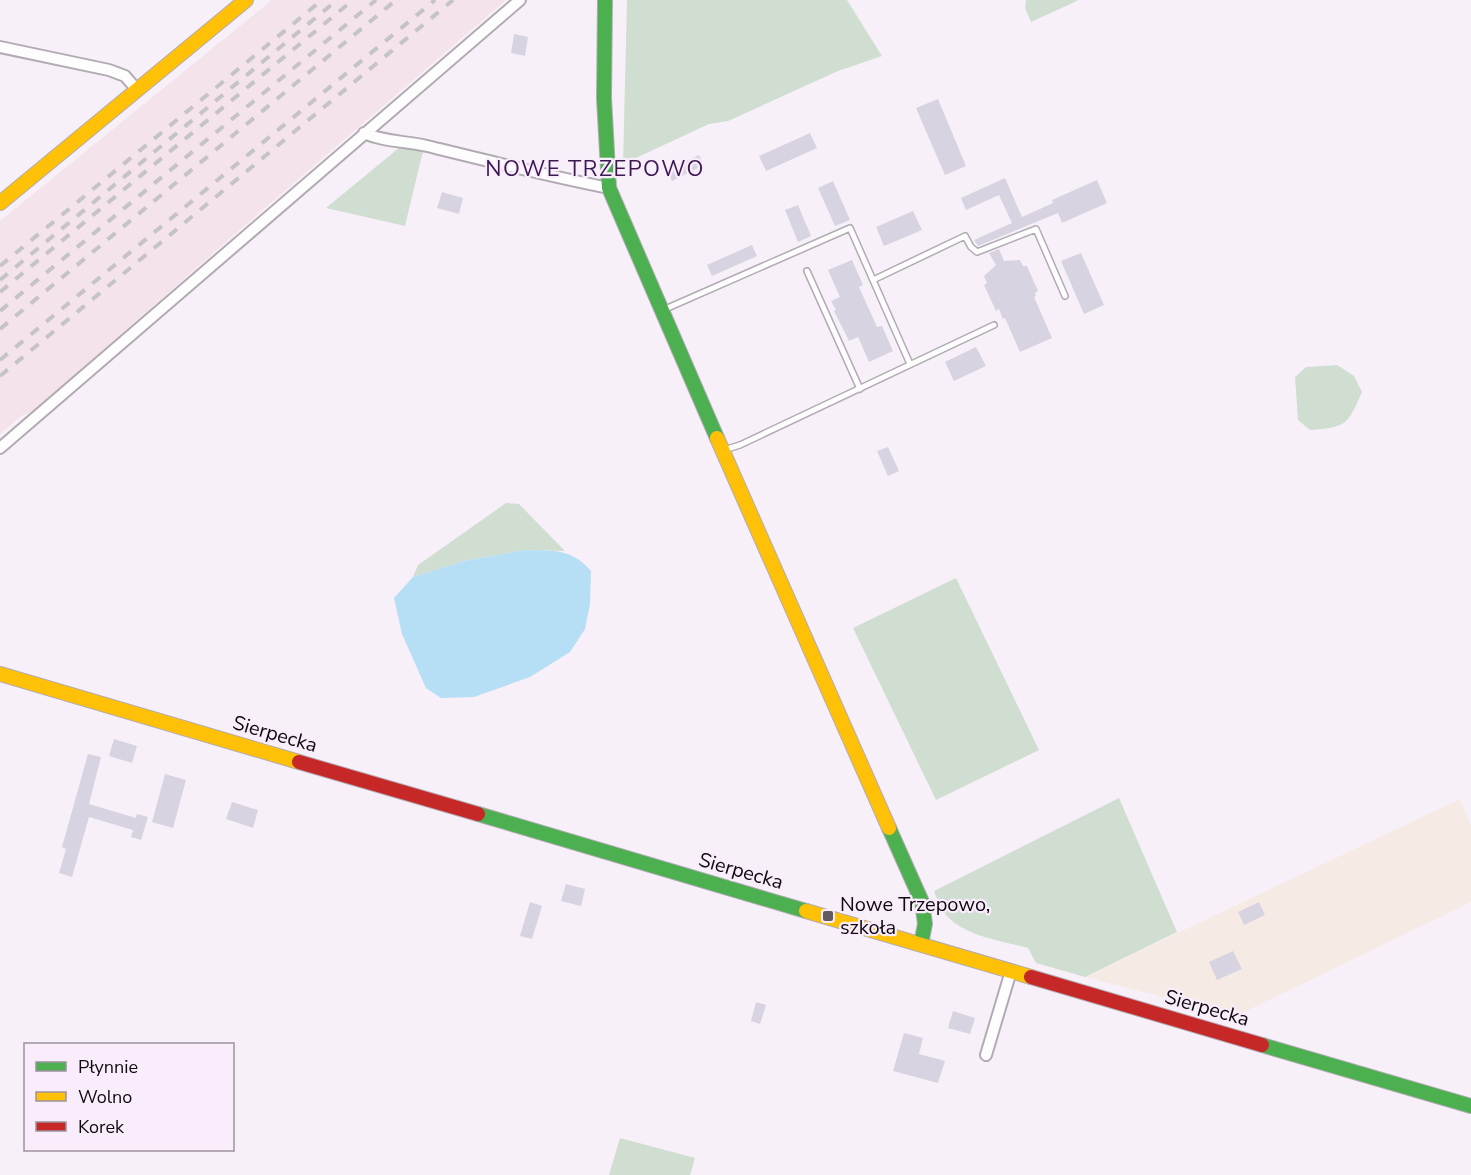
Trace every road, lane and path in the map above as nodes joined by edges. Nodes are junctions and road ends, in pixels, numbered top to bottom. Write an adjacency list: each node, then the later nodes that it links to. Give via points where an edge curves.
1 (246, 0): 5 (street)
2 (520, 0): 6 (street)
3 (605, 0): 7 (street, via 604,98)
4 (0, 47): 5 (street, via 110,70 125,76)
5 (137, 90): 8 (street)
6 (364, 133): 7 (street); 16 (street)
7 (609, 188): 12 (street)
8 (0, 203)
9 (807, 271): 15 (lane)
10 (873, 280): 11 (lane, via 965,236 977,252 1036,229); 12 (lane, via 850,228); 14 (lane)
11 (1065, 296)
12 (662, 311): 17 (street)
13 (994, 325): 14 (lane)
14 (910, 364): 15 (lane)
15 (860, 389): 17 (lane)
16 (0, 448)
17 (723, 450): 19 (street, via 922,902 925,914)
18 (0, 674): 19 (street, Sierpecka)
19 (921, 944): 20 (street, Sierpecka)
20 (1011, 971): 21 (street); 22 (street, Sierpecka)
21 (986, 1055)
22 (1471, 1106)

